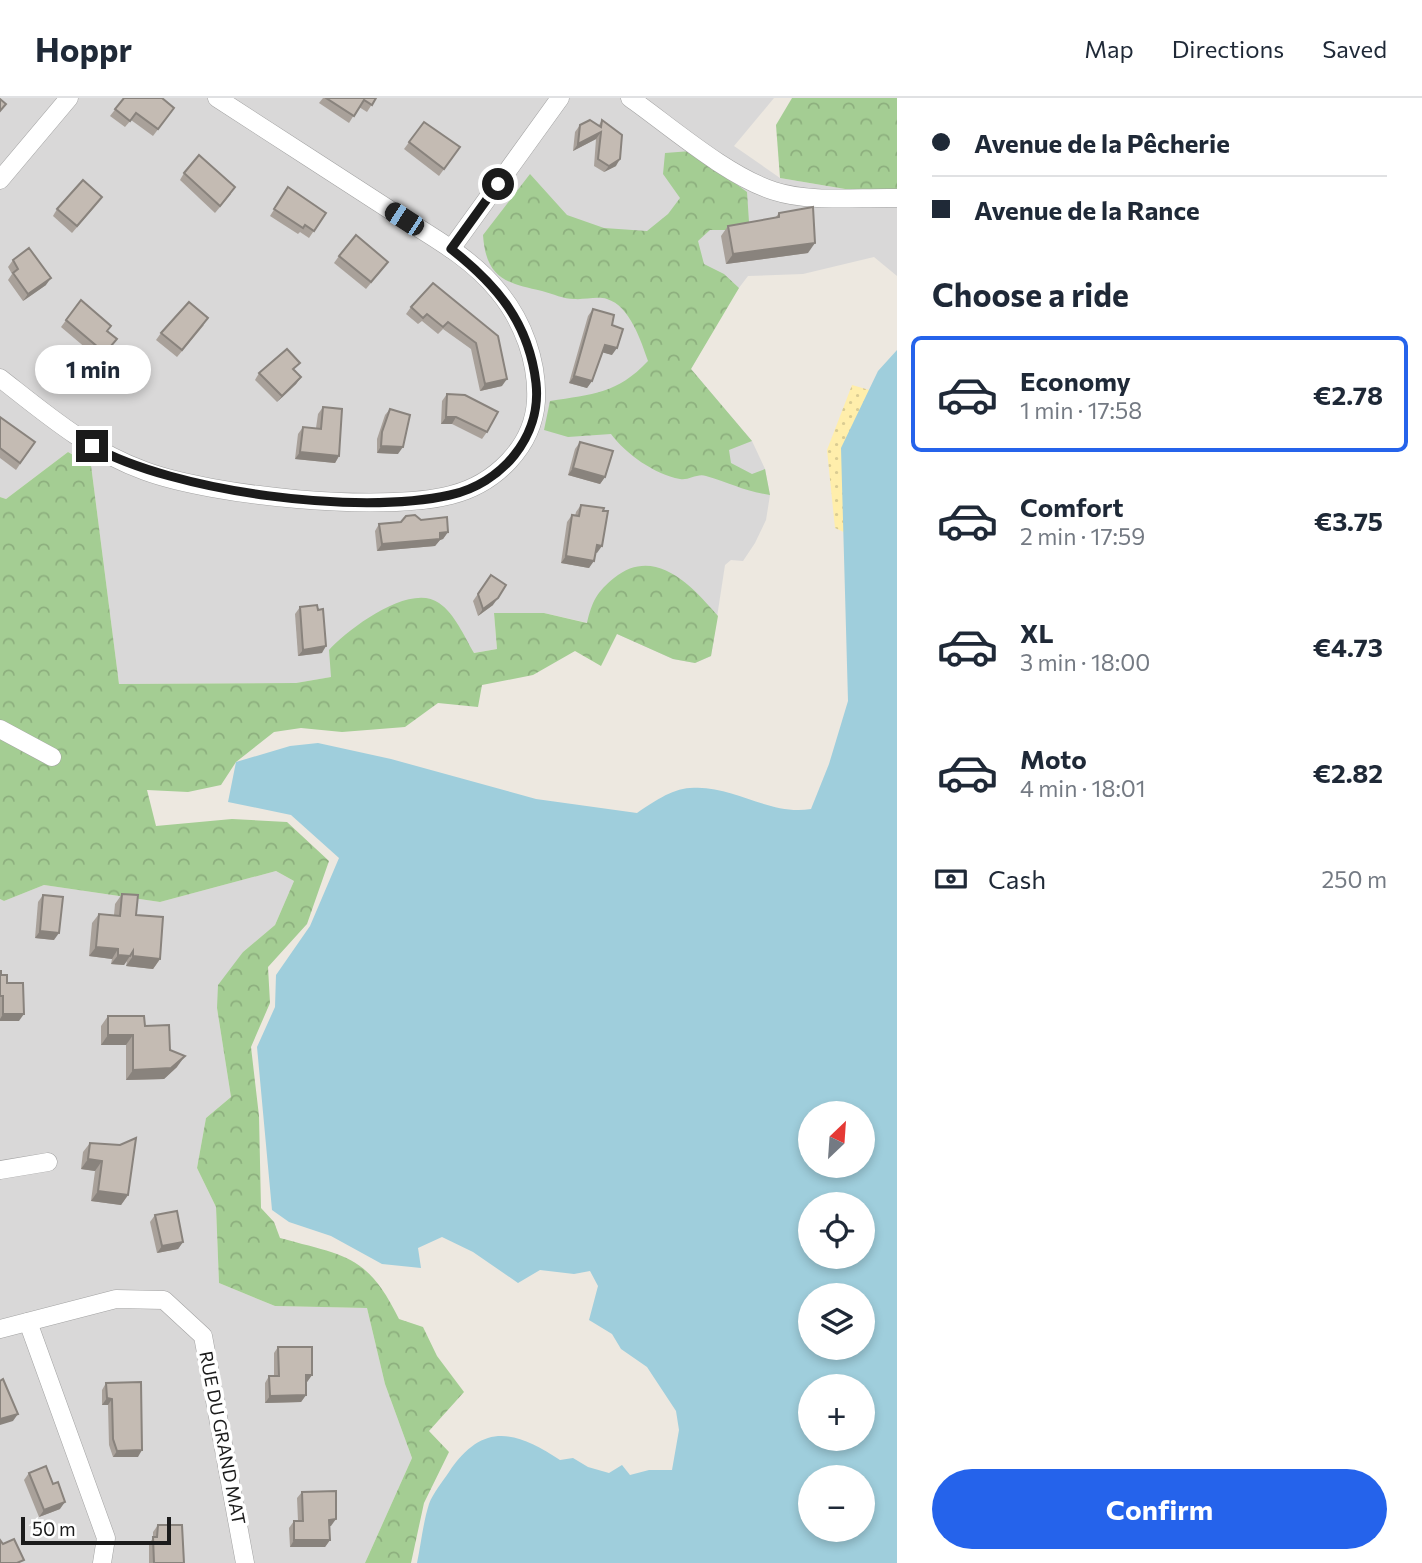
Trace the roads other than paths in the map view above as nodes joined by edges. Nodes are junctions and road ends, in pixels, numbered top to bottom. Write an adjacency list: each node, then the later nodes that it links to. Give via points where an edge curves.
1 (69, 98): 5 (street)
2 (217, 98): 7 (street)
3 (561, 98): 7 (street)
4 (630, 98): 6 (street, via 748,181 776,192)
5 (0, 180)
6 (897, 198)
7 (451, 249): 8 (street, via 497,289 513,311 534,366 536,388 535,412 518,453 489,478 452,495 339,501 269,495 160,475 74,436)
8 (0, 378)
9 (0, 729): 10 (street)
10 (52, 757)
11 (48, 1162): 12 (street)
12 (0, 1170)
13 (28, 1322): 14 (street, RUE DU GRAND MAT); 15 (street, via 106,1538); 16 (street, RUE DU GRAND MAT, via 116,1299 164,1300 203,1336)
14 (0, 1329)
15 (102, 1563)
16 (245, 1563)

